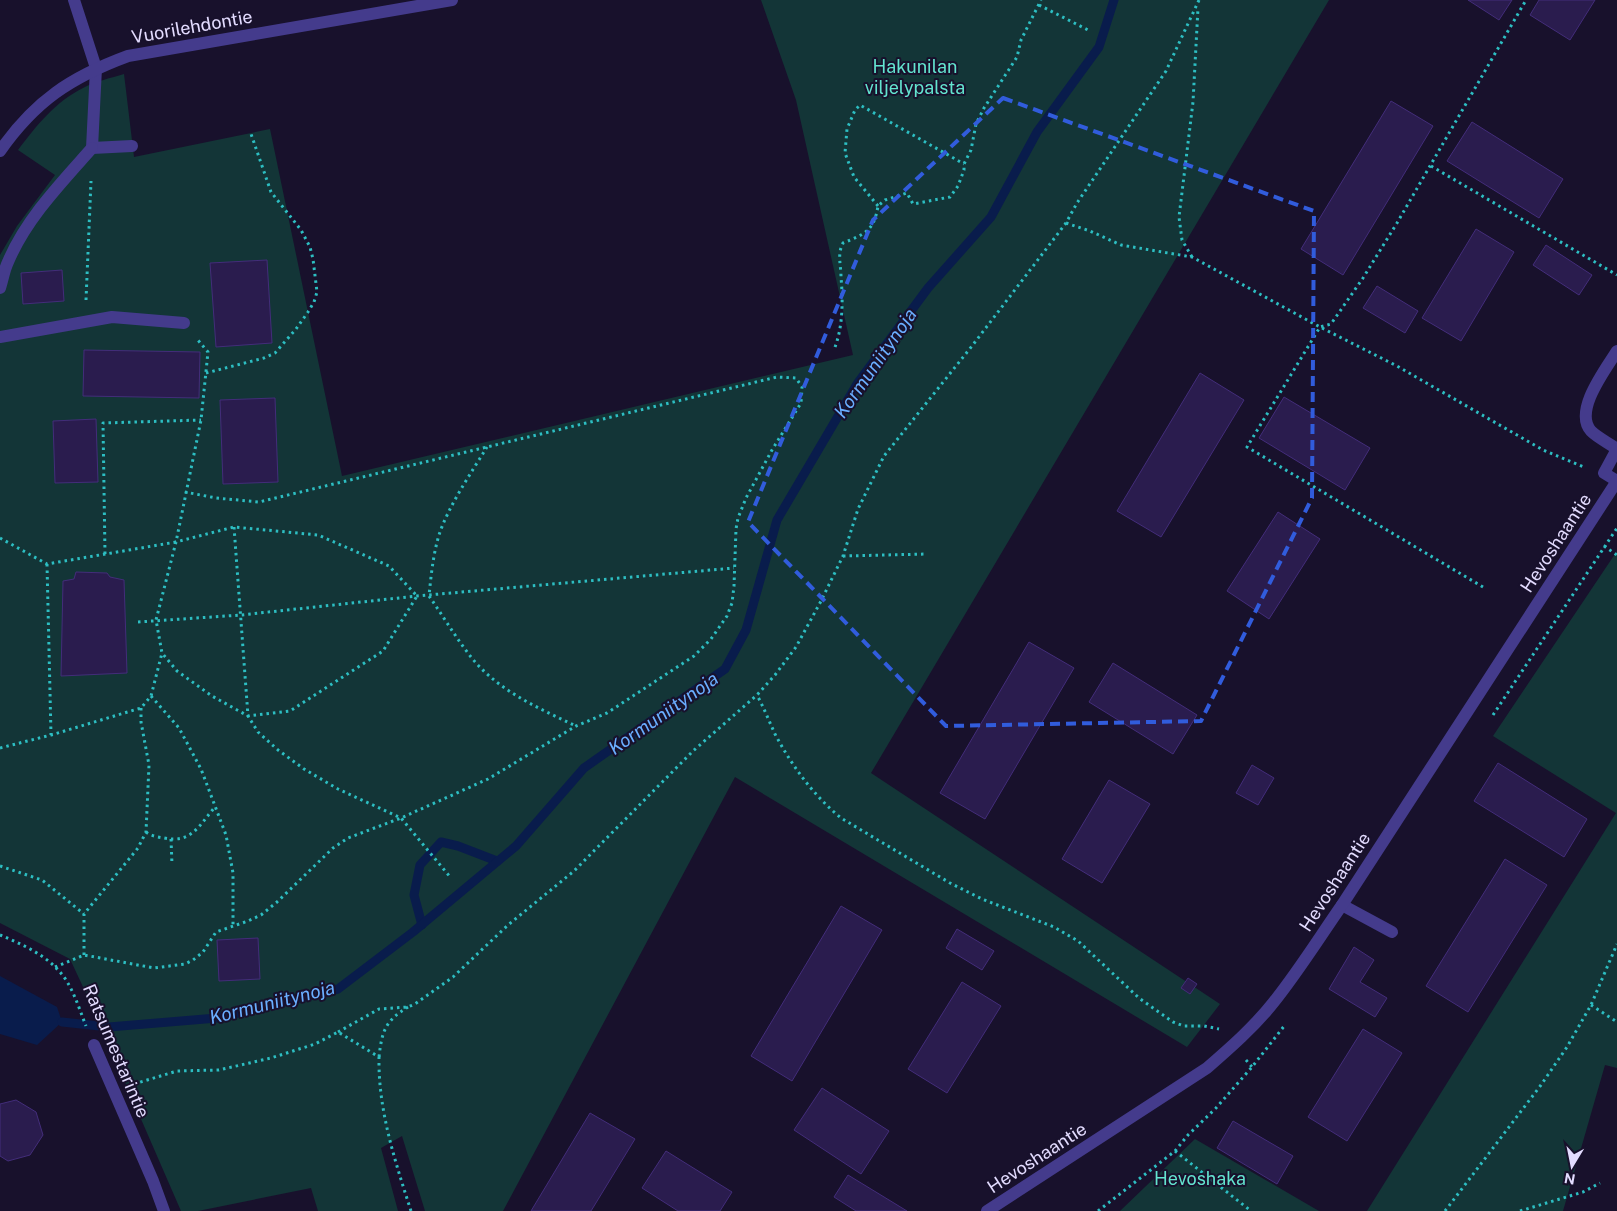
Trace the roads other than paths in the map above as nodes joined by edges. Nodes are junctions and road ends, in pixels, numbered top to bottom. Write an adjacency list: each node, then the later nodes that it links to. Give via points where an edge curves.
1 (74, 0): 3 (street)
2 (452, 0): 3 (street, Vuorilehdontie, via 128,56)
3 (96, 68): 5 (street); 6 (street, Vuorilehdontie, via 59,89 31,113)
4 (132, 146): 5 (street)
5 (92, 148): 7 (street, via 24,232 8,262)
6 (0, 150)
7 (0, 288)
8 (184, 323): 9 (street, via 112,318)
9 (1, 335)
10 (1617, 351): 11 (street, via 1588,402 1586,421 1591,431)
11 (1617, 449): 12 (street, via 1604,473)
12 (1617, 481): 13 (street, Hevoshaantie)
13 (1342, 905): 14 (street); 17 (street, Hevoshaantie, via 1272,1005 1207,1068)
14 (1392, 932)
15 (94, 1045): 16 (street, Ratsumestarintie)
16 (164, 1211)
17 (987, 1211)

